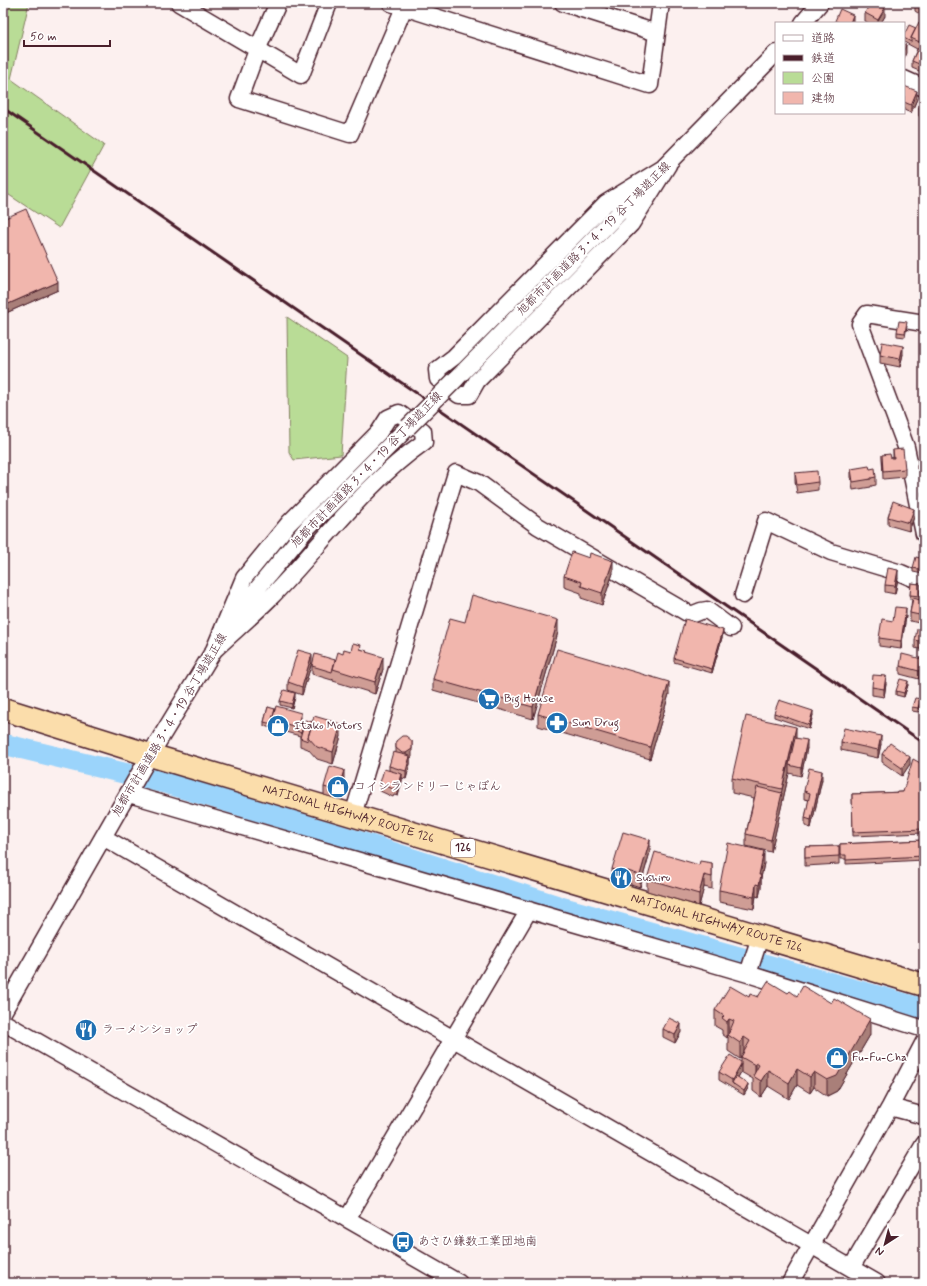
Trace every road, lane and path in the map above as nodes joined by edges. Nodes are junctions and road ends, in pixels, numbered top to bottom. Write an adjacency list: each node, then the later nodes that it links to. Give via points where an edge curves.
1 (179, 3): 10 (street)
2 (329, 3): 10 (street, via 301,75)
3 (563, 3): 9 (street)
4 (661, 3): 9 (street)
5 (820, 3): 8 (street)
6 (273, 5): 10 (street)
7 (400, 5): 9 (street, via 650,85); 10 (street, via 350,134 239,99)
8 (804, 22)
9 (657, 33)
10 (257, 50)
11 (775, 54): 14 (street, 旭都市計画道路 3・4・19 谷丁場遊正線)
12 (905, 79): 13 (street)
13 (924, 88)
14 (668, 165): 14 (street, via 631,224 477,380 469,395 459,395 438,379 437,370 454,357 606,203); 20 (street, 旭都市計画道路 3・4・19 谷丁場遊正線, bridge, via 309,526 257,589)
15 (924, 323): 16 (street, via 867,314 860,324 906,447)
16 (924, 534)
17 (924, 583): 18 (street, via 901,573 831,552 766,521)
18 (743, 594)
19 (731, 628): 24 (street, via 706,610 691,616 538,526 479,483 456,473)
20 (214, 650): 20 (street, via 244,578 289,523 374,437 388,418 399,413 423,431 424,442 398,461 325,536 270,598); 22 (street, 旭都市計画道路 3・4・19 谷丁場遊正線)
21 (3, 709): 22 (highway, NATIONAL HIGHWAY ROUTE 126 / 126)
22 (146, 763): 23 (street, 旭都市計画道路 3・4・19 谷丁場遊正線); 24 (highway, NATIONAL HIGHWAY ROUTE 126 / 126)
23 (130, 792): 25 (street, 旭都市計画道路 3・4・19 谷丁場遊正線); 26 (street)
24 (353, 815): 27 (highway, NATIONAL HIGHWAY ROUTE 126 / 126)
25 (103, 837): 30 (street, 旭都市計画道路 3・4・19 谷丁場遊正線); 33 (street)
26 (528, 910): 28 (street); 33 (street)
27 (760, 937): 28 (street); 29 (highway, NATIONAL HIGHWAY ROUTE 126 / 126)
28 (748, 974): 32 (street)
29 (924, 986)
30 (3, 1012)
31 (3, 1022): 38 (street)
32 (924, 1029)
33 (453, 1039): 38 (street); 39 (street)
34 (924, 1042): 35 (street)
35 (890, 1107): 36 (street); 39 (street)
36 (924, 1116)
37 (924, 1144): 40 (street)
38 (347, 1219): 41 (street)
39 (812, 1245): 40 (street); 42 (street)
40 (851, 1268): 43 (street)
41 (459, 1283)
42 (790, 1283)
43 (877, 1283)

